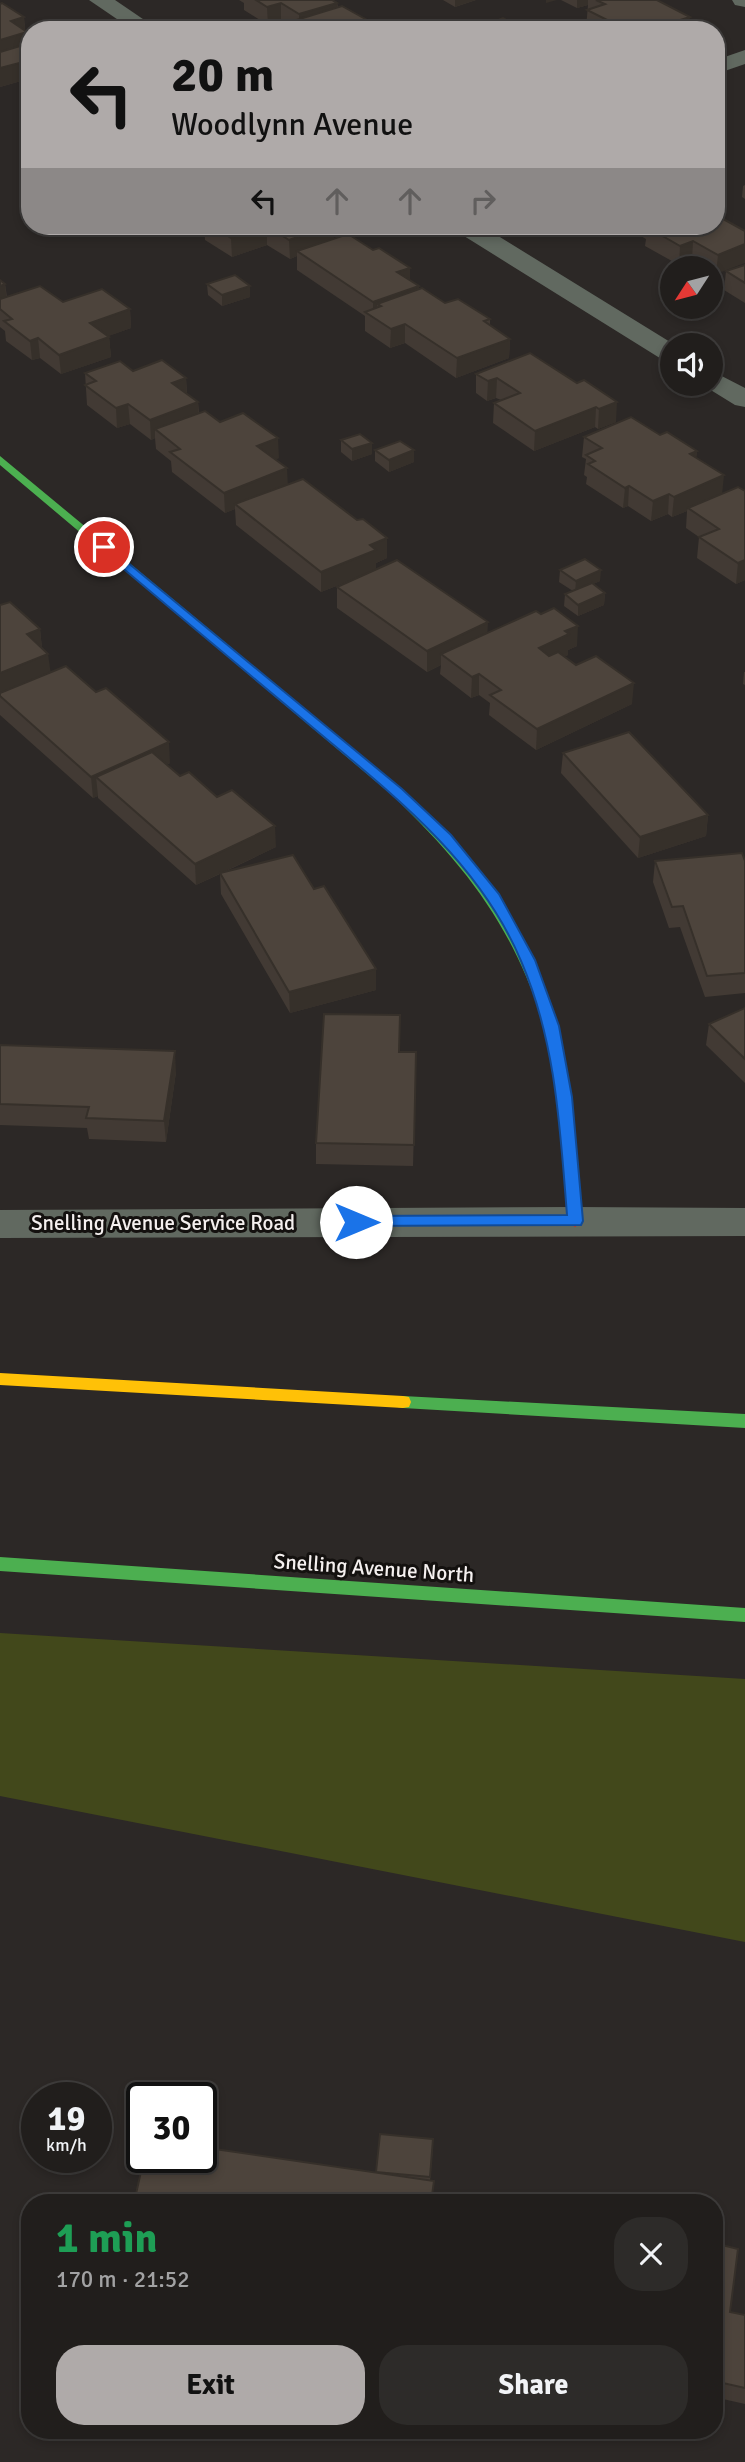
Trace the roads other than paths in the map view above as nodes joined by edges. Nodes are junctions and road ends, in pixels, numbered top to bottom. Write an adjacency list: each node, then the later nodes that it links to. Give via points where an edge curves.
1 (100, 0): 2 (street)
2 (134, 21)
3 (745, 58): 4 (street)
4 (725, 64)
5 (480, 235): 6 (street)
6 (660, 347)
7 (723, 386): 8 (street)
8 (745, 399)
9 (0, 459): 10 (main road, via 397,792 446,838 494,897 528,960 552,1026 565,1097)
10 (575, 1221): 11 (street, Snelling Avenue Service Road); 12 (street, Snelling Avenue Service Road)
11 (745, 1222)
12 (0, 1224)
13 (0, 1379): 14 (main road)
14 (745, 1421)
15 (0, 1564): 16 (main road, Snelling Avenue North)
16 (745, 1615)

